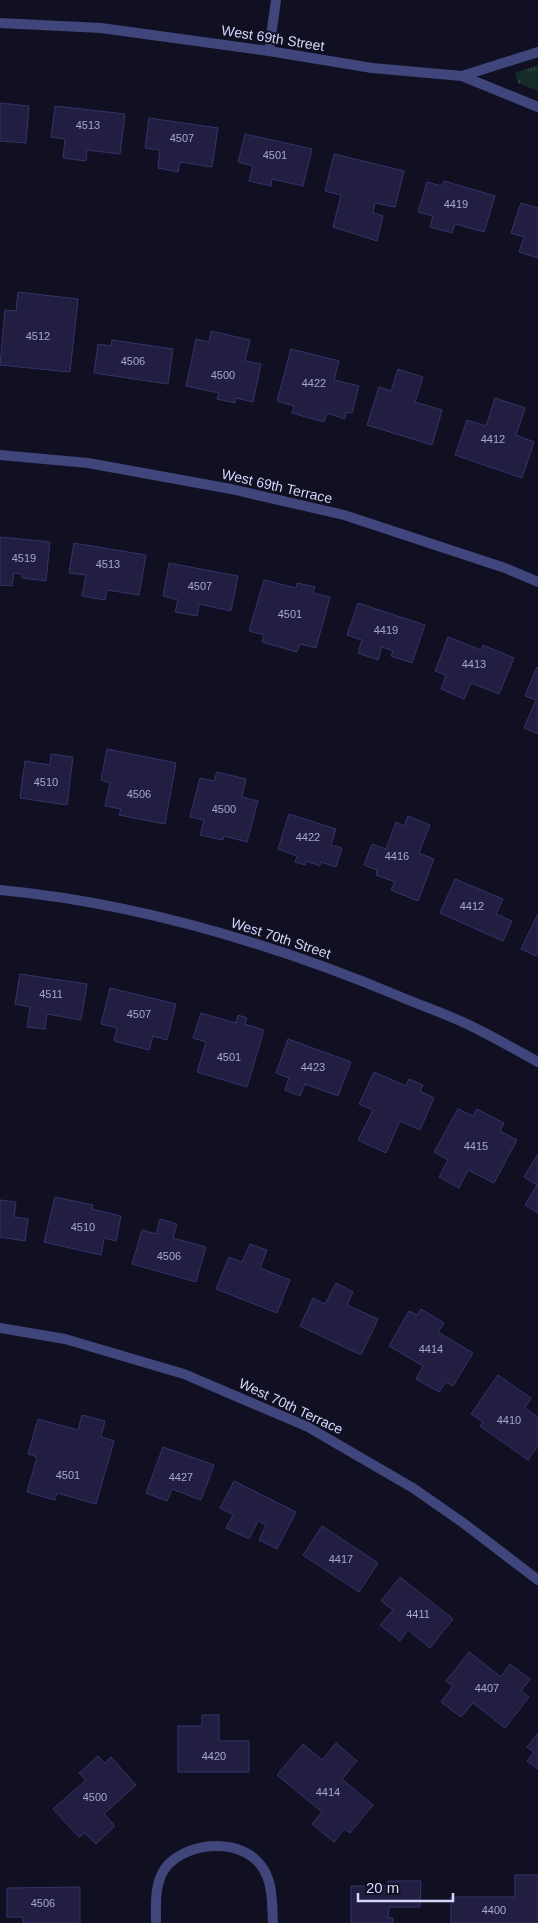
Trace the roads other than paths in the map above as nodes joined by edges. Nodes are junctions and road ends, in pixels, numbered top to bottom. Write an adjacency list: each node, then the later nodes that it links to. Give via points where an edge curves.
1 (276, 0): 3 (street)
2 (0, 23): 3 (street, West 69th Street, via 101,28)
3 (269, 50): 5 (street, West 69th Street, via 372,68)
4 (538, 52): 5 (street, West 69th Street)
5 (462, 76): 6 (street)
6 (538, 107)
7 (0, 455): 8 (street, West 69th Terrace, via 97,465 231,489 344,515 506,568)
8 (538, 582)
9 (0, 890): 10 (street, West 70th Street, via 151,914 257,943 338,970 471,1026)
10 (538, 1062)
11 (0, 1328): 12 (street, West 70th Terrace, via 65,1339 184,1374 308,1427 413,1488)
12 (538, 1580)
13 (156, 1923): 14 (street, via 156,1895 166,1868 190,1851 221,1846 248,1855 264,1870 271,1895)
14 (273, 1923)

